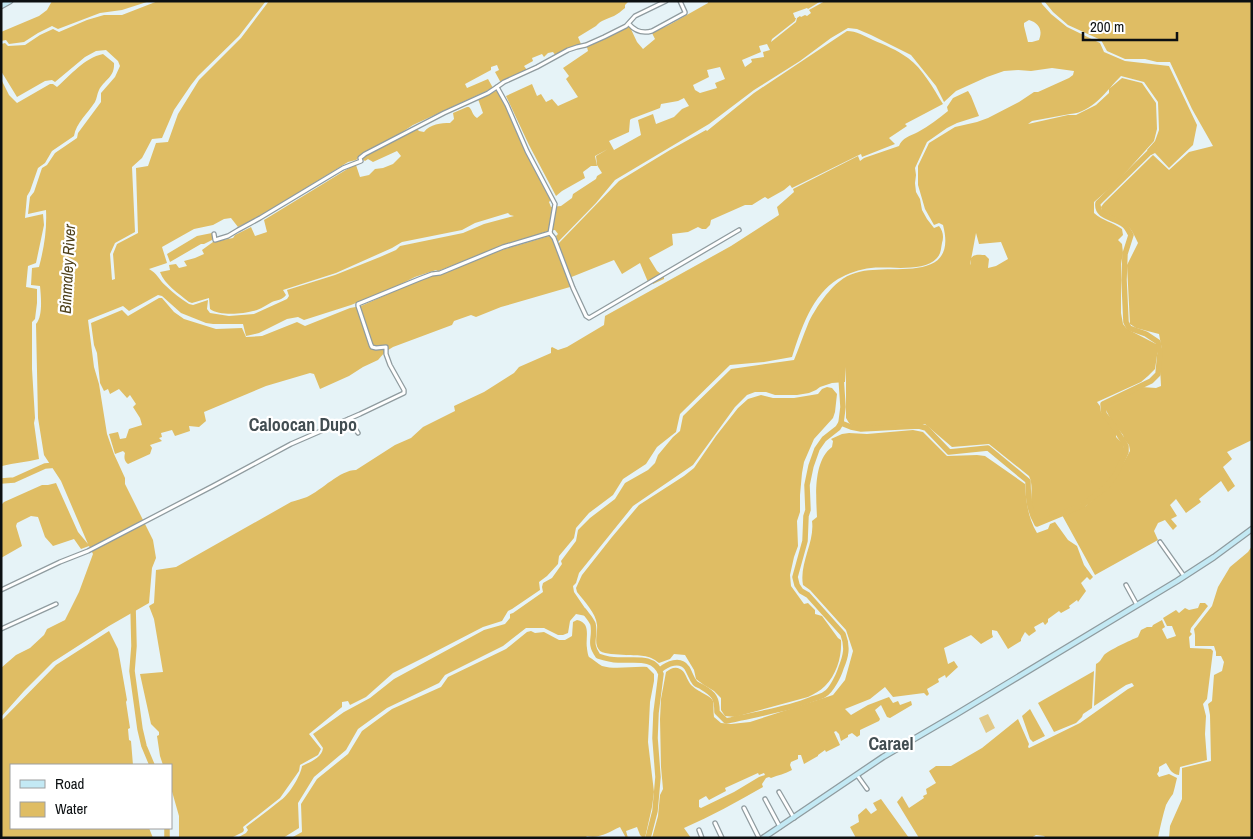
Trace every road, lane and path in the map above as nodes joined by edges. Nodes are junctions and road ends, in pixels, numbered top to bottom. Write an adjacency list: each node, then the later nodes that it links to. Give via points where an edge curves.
1 (10, 1): 4 (street)
2 (666, 1): 5 (street, via 635,16)
3 (680, 1): 5 (street, via 685,13 652,31 638,31)
4 (1, 6)
5 (629, 24): 6 (street, via 590,44 568,50)
6 (497, 87): 8 (street, via 555,206); 9 (street, via 365,154 361,161 343,168 228,236 214,240)
7 (739, 230): 8 (street, via 589,318)
8 (550, 232): 10 (street, via 358,304 372,347 386,347 390,365 405,391)
9 (214, 234)
10 (349, 419): 11 (street); 16 (street, via 291,444 88,551)
11 (358, 433)
12 (1252, 529): 14 (street)
13 (1160, 542): 14 (street)
14 (1184, 577): 18 (street)
15 (1126, 584): 18 (street)
16 (1, 590)
17 (56, 604): 19 (street)
18 (1138, 605): 20 (street)
19 (1, 630)
20 (857, 774): 21 (street); 25 (street)
21 (867, 789)
22 (779, 792): 25 (street)
23 (765, 799): 27 (street)
24 (744, 808): 31 (street)
25 (794, 818): 27 (street)
26 (715, 823): 30 (street)
27 (780, 827): 32 (street)
28 (699, 830): 29 (street)
29 (702, 838)
30 (722, 838)
31 (759, 838)
32 (763, 838)

